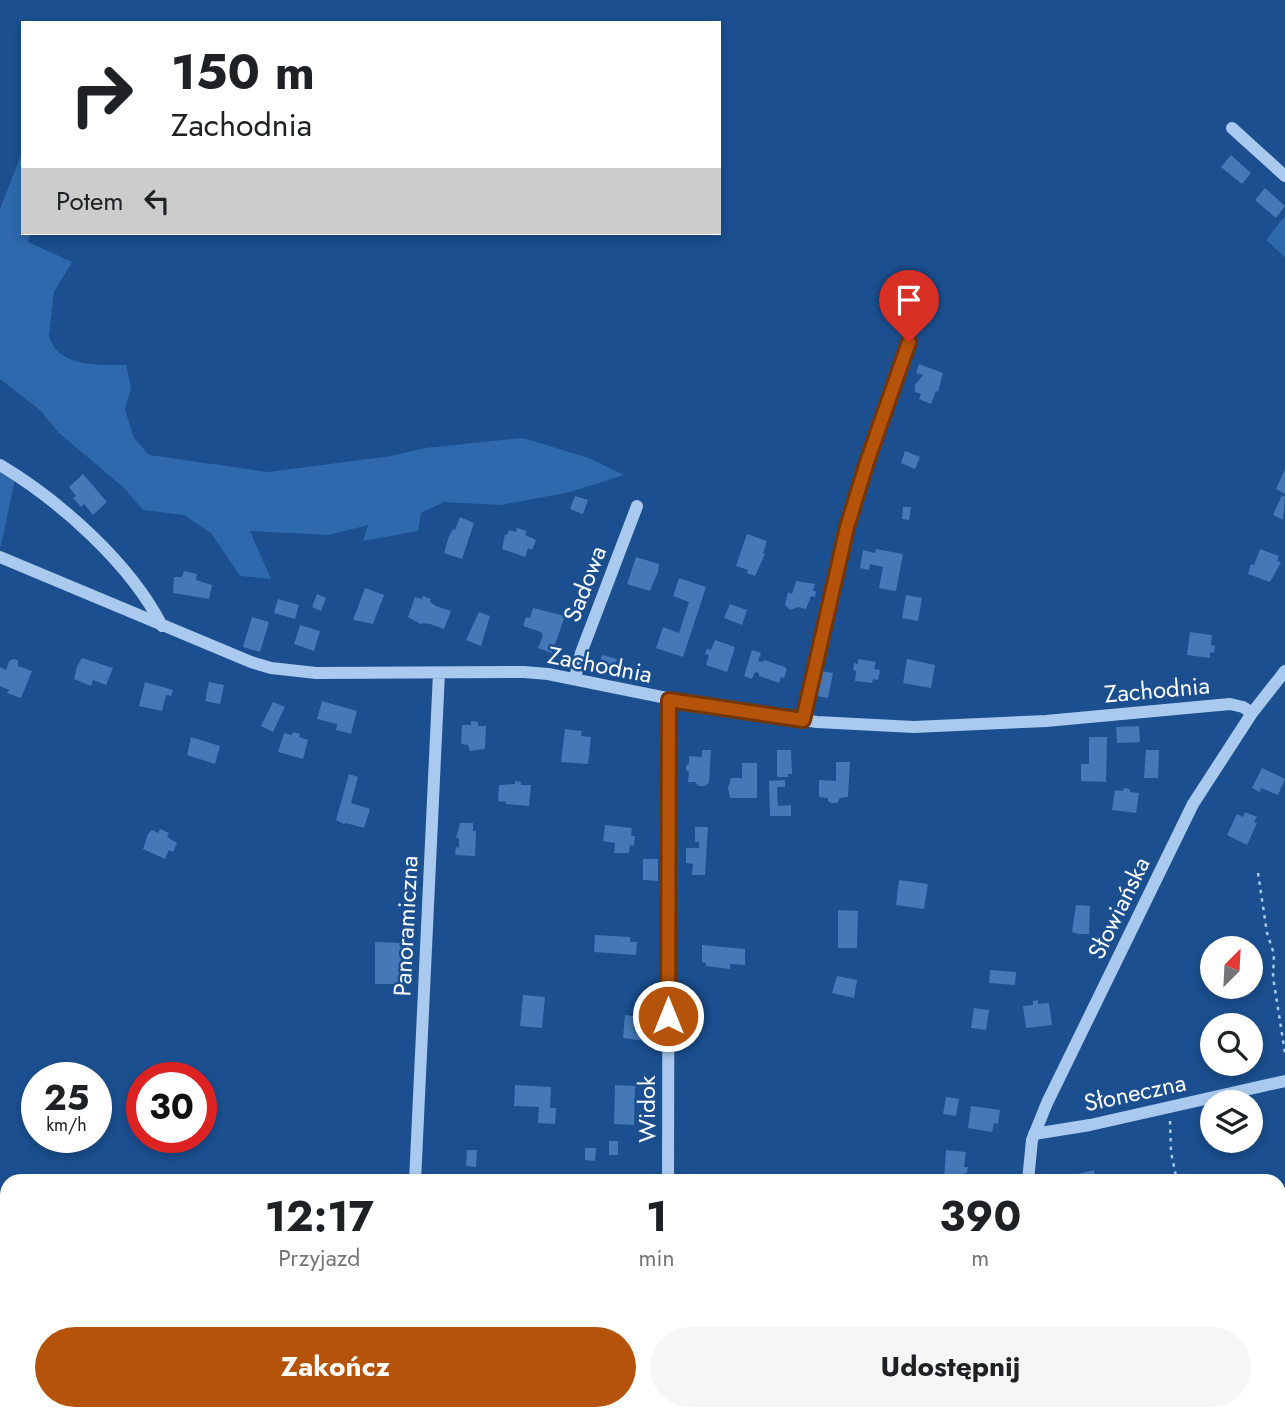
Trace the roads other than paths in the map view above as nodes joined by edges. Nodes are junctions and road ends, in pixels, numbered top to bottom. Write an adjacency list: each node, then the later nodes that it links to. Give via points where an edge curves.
1 (1232, 128): 2 (street)
2 (1285, 176)
3 (909, 342): 13 (street, via 847,527)
4 (0, 465): 7 (street, via 74,517 136,585)
5 (637, 506): 10 (street, Sadowa)
6 (0, 557): 7 (street, Zachodnia)
7 (162, 626): 9 (street, Zachodnia, via 280,670)
8 (1285, 671): 12 (street, Słowiańska)
9 (439, 673): 10 (street, Zachodnia, via 524,672); 16 (street, Panoramiczna)
10 (575, 678): 11 (street, Zachodnia)
11 (669, 700): 13 (street, Zachodnia); 17 (street, Widok)
12 (1252, 713): 13 (street, Zachodnia, via 1230,704 976,725 914,727); 15 (street, Słowiańska, via 1194,804)
13 (803, 720)
14 (1285, 1081): 15 (street, Słoneczna)
15 (1034, 1134): 18 (street, Słowiańska)
16 (415, 1174)
17 (668, 1174)
18 (1029, 1174)

